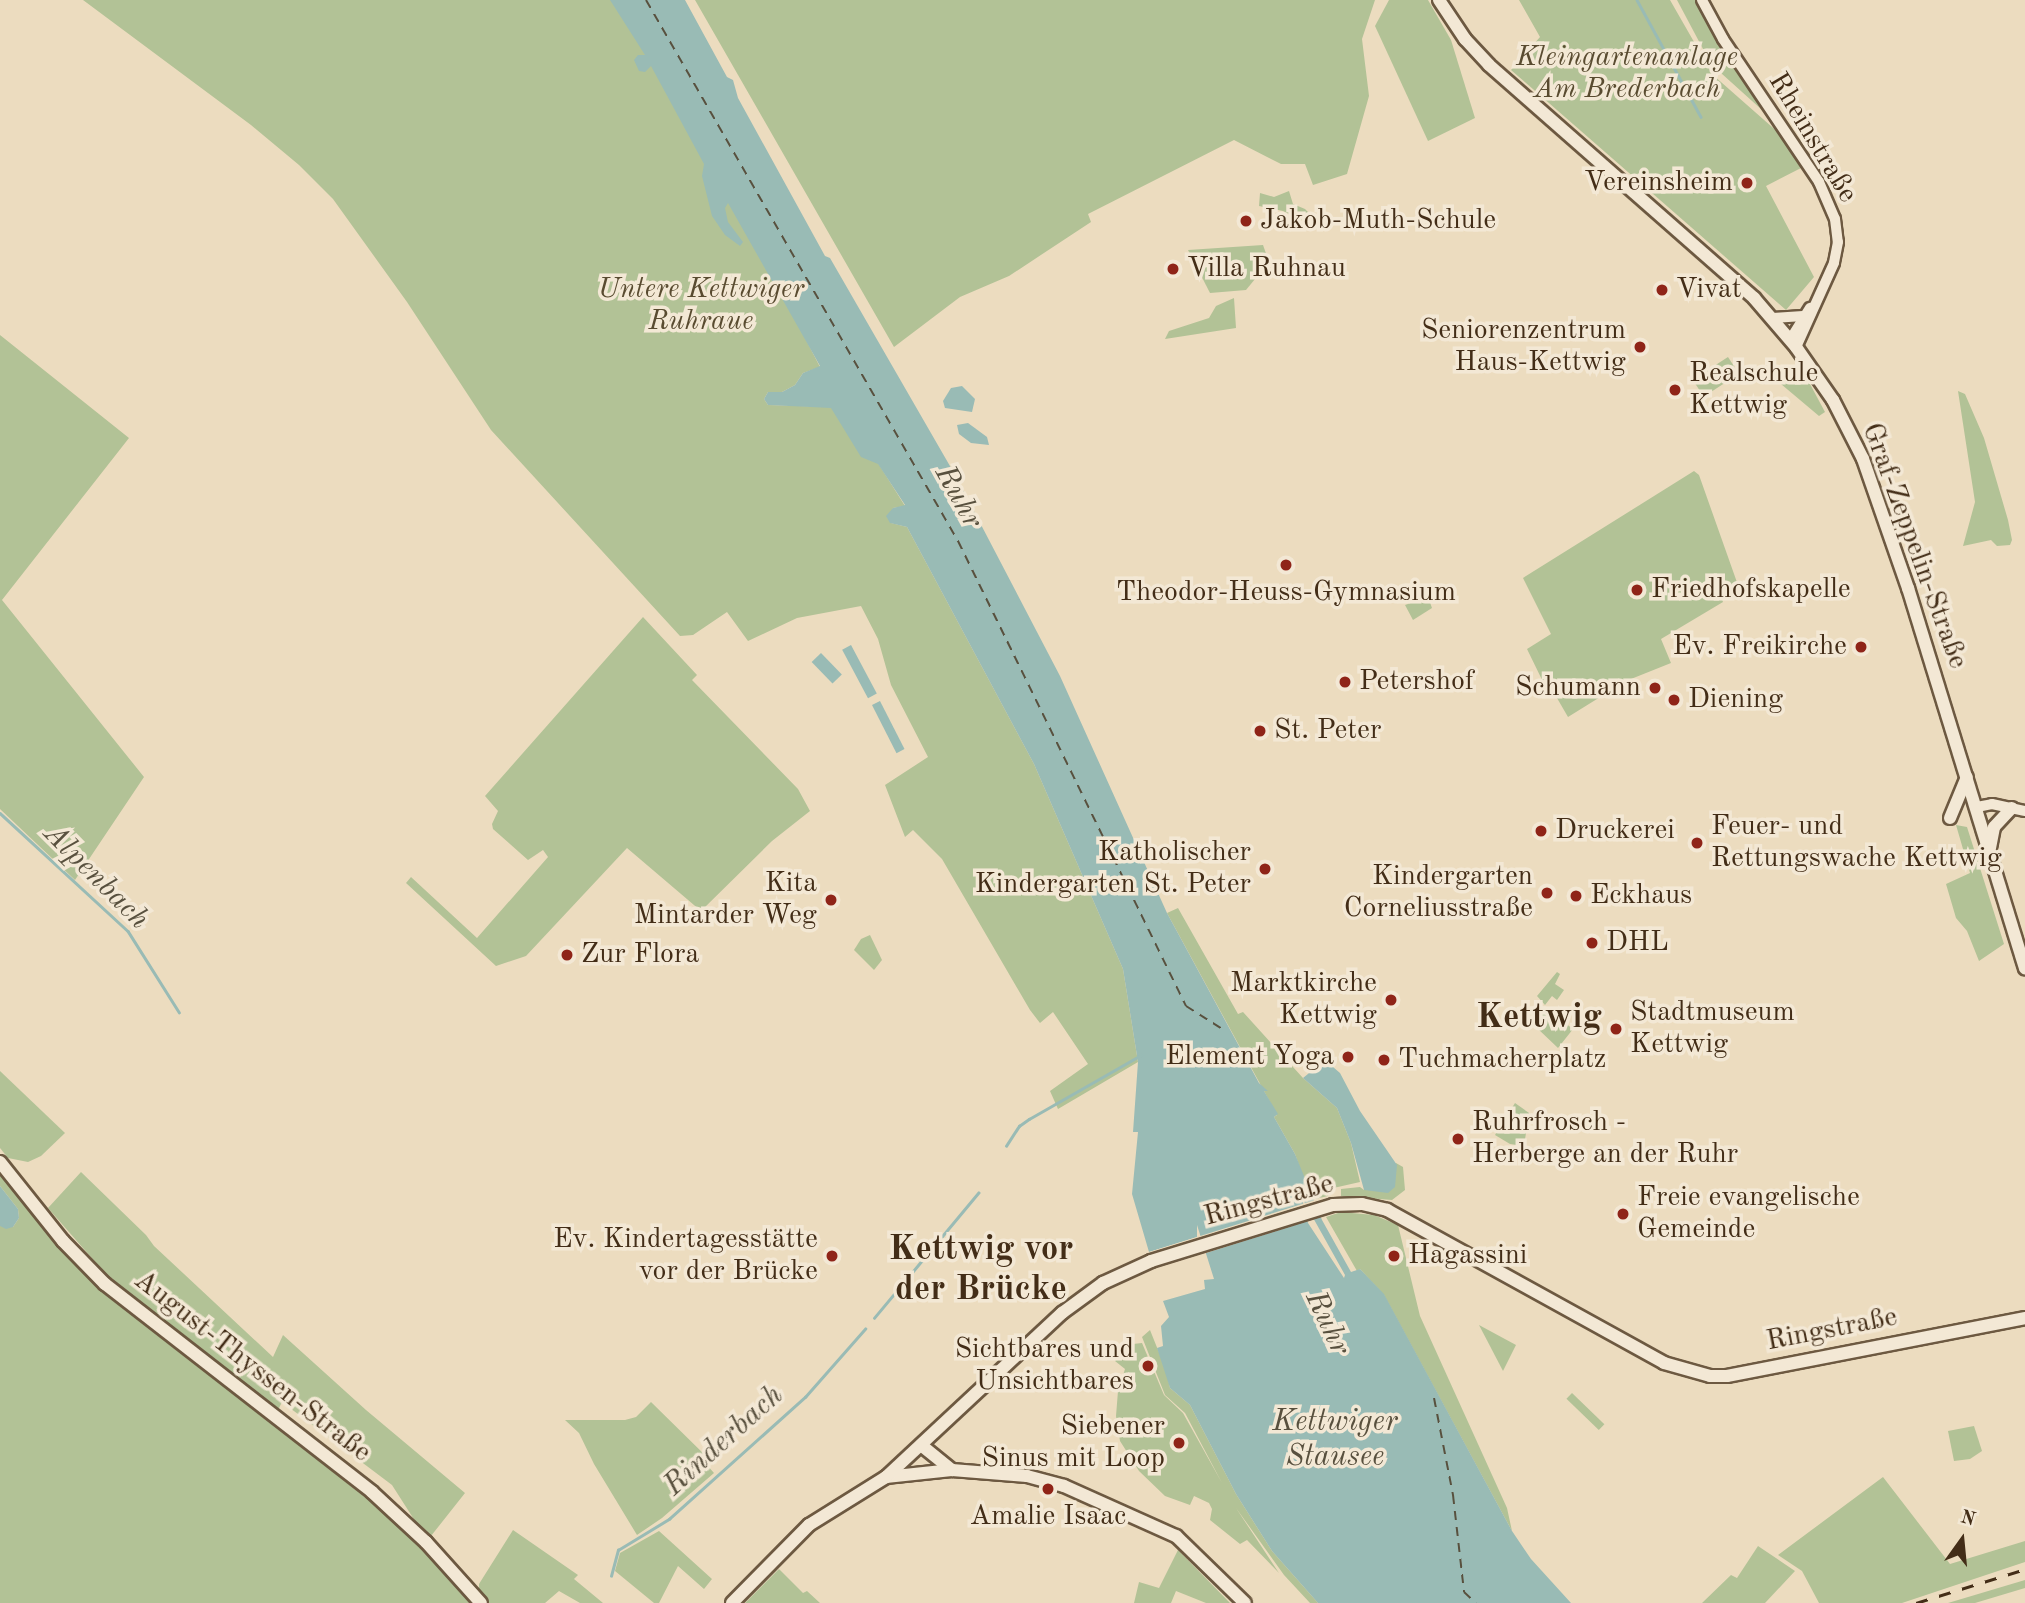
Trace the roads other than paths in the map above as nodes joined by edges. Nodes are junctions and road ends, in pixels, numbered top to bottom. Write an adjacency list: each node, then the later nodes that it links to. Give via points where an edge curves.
1 (1439, 0): 5 (main road, Graf-Zeppelin-Straße, via 1489,65)
2 (1702, 0): 3 (street, Rheinstraße, via 1723,40 1819,182 1835,219 1837,252)
3 (1812, 306): 4 (street, Rheinstraße); 6 (street, Rheinstraße)
4 (1803, 316): 5 (street); 6 (street, Rheinstraße)
5 (1773, 318): 6 (main road, Graf-Zeppelin-Straße)
6 (1793, 343): 7 (main road, Graf-Zeppelin-Straße, via 1833,400 1863,459)
7 (1967, 777): 8 (main road, Graf-Zeppelin-Straße); 10 (main road)
8 (1977, 807): 9 (street, via 1992,804); 11 (main road, Graf-Zeppelin-Straße)
9 (2018, 809): 11 (main road, via 1994,827)
10 (1950, 818)
11 (1990, 849): 12 (main road, Graf-Zeppelin-Straße)
12 (2025, 968)
13 (0, 1162): 18 (main road, August-Thyssen-Straße, via 63,1241 105,1283 372,1492)
14 (2025, 1318): 15 (main road, Ringstraße, via 1727,1376 1695,1373 1664,1363 1387,1210 1362,1204 1332,1205 1129,1269 1103,1283 1062,1312)
15 (921, 1445): 16 (main road); 17 (main road, Ringstraße)
16 (948, 1470): 17 (main road); 20 (main road, via 1039,1478 1156,1525 1191,1548)
17 (886, 1477): 19 (main road, Ringstraße, via 818,1517)
18 (481, 1603)
19 (732, 1603)
20 (1245, 1603)

